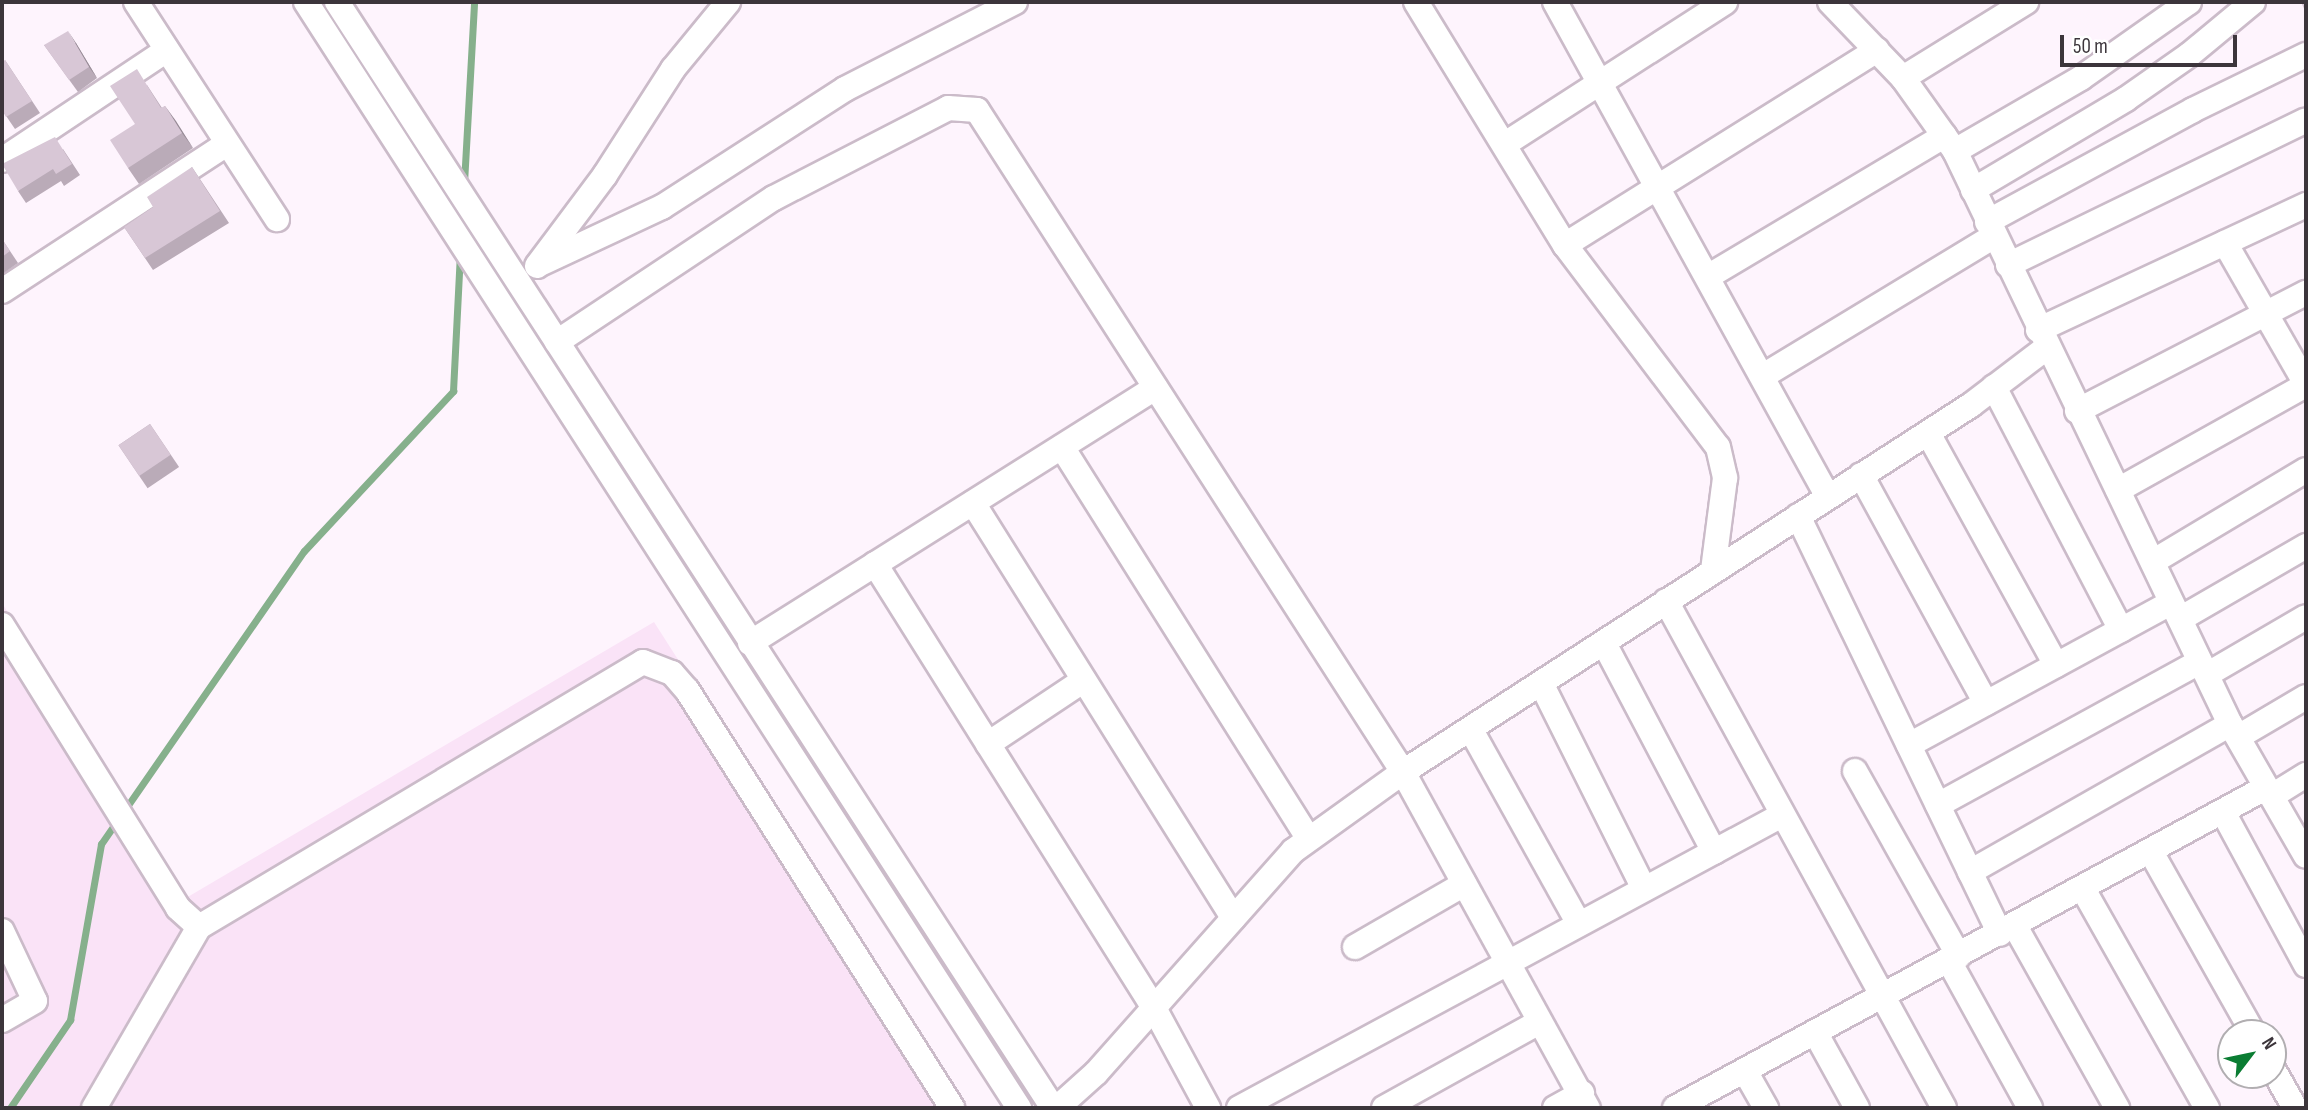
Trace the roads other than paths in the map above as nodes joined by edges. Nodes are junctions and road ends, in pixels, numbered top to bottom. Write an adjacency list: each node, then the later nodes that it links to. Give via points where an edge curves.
1 (136, 2): 13 (street)
2 (306, 2): 25 (street)
3 (337, 2): 23 (street)
4 (728, 2): 32 (street, via 673,69 605,175)
5 (1016, 2): 32 (street, via 845,89 662,207)
6 (1416, 2): 20 (street)
7 (1555, 2): 17 (street)
8 (1725, 2): 17 (street)
9 (1830, 2): 14 (street)
10 (2026, 2): 16 (street)
11 (2189, 2): 21 (street, via 2081,78)
12 (2253, 2): 26 (street, via 2189,55 2071,136)
13 (167, 50): 19 (street); 22 (street)
14 (1877, 50): 16 (street); 24 (street)
15 (2306, 55): 29 (street, via 2193,110)
16 (1903, 78): 21 (street)
17 (1601, 82): 20 (street); 24 (street)
18 (2306, 120): 33 (street)
19 (227, 144): 28 (street); 37 (street)
20 (1505, 144): 31 (street)
21 (1950, 144): 26 (street); 35 (street)
22 (2, 160)
23 (454, 181): 25 (street); 34 (street)
24 (1660, 185): 31 (street); 35 (street)
25 (427, 189): 36 (street)
26 (1973, 190): 29 (street)
27 (2306, 205): 30 (street)
28 (277, 219)
29 (1991, 229): 33 (street); 42 (street)
30 (2225, 243): 39 (street); 40 (street)
31 (1565, 245): 58 (street, via 1718,447 1725,478)
32 (538, 265): 34 (street)
33 (2008, 265): 40 (street)
34 (514, 274): 36 (street); 41 (street)
35 (1709, 276): 42 (street)
36 (492, 289): 111 (street)
37 (2, 291)
38 (2306, 293): 39 (street)
39 (2266, 314): 43 (street); 46 (street)
40 (2042, 339): 44 (street); 46 (street)
41 (557, 342): 45 (street, via 774,198 948,108 965,106 977,110 1000,141); 64 (street)
42 (1763, 376): 52 (street)
43 (2306, 385): 51 (street)
44 (1994, 387): 47 (street); 63 (street)
45 (1155, 388): 48 (street); 77 (street)
46 (2077, 411): 51 (street)
47 (1928, 433): 50 (street); 66 (street)
48 (1062, 447): 53 (street); 83 (street)
49 (2306, 470): 56 (street)
50 (1861, 475): 52 (street); 71 (street)
51 (2118, 490): 56 (street)
52 (1828, 496): 54 (street)
53 (973, 503): 57 (street); 68 (street)
54 (1798, 516): 58 (street); 75 (street)
55 (2306, 546): 60 (street)
56 (2154, 561): 60 (street)
57 (875, 564): 64 (street); 74 (street)
58 (1713, 571): 59 (street)
59 (1666, 601): 65 (street); 82 (street)
60 (2175, 611): 63 (street); 67 (street)
61 (2306, 617): 67 (street)
62 (2, 625): 93 (street, via 178,908)
63 (2121, 630): 66 (street)
64 (750, 643): 112 (street)
65 (1605, 645): 69 (street); 84 (street)
66 (2056, 666): 71 (street)
67 (2204, 668): 73 (street); 80 (street)
68 (1084, 680): 74 (street); 91 (street)
69 (1542, 685): 72 (street); 89 (street)
70 (2306, 697): 73 (street)
71 (1986, 704): 75 (street)
72 (1471, 730): 77 (street); 92 (street)
73 (2234, 730): 79 (street); 87 (street)
74 (988, 744): 101 (street)
75 (1909, 746): 80 (street)
76 (1855, 771): 97 (street)
77 (1403, 772): 83 (street); 88 (street)
78 (2306, 775): 79 (street)
79 (2268, 792): 81 (street); 86 (street)
80 (1938, 806): 87 (street)
81 (2223, 812): 85 (street); 99 (street)
82 (1782, 815): 84 (street); 100 (street)
83 (1309, 839): 91 (street)
84 (1714, 852): 89 (street)
85 (2151, 852): 90 (street); 102 (street)
86 (2306, 856)
87 (1970, 872): 94 (street)
88 (1464, 884): 96 (street); 98 (street)
89 (1644, 889): 92 (street)
90 (2083, 889): 94 (street); 123 (street)
91 (1233, 918): 101 (street)
92 (1579, 924): 98 (street)
93 (199, 927): 109 (street); 110 (street, via 643,662 672,673 688,690)
94 (2007, 930): 97 (street); 122 (street)
95 (2, 932): 103 (street, via 34,1001)
96 (1355, 947)
97 (1954, 959): 100 (street); 121 (street)
98 (1507, 963): 104 (street); 114 (street)
99 (2306, 965)
100 (1882, 998): 105 (street); 120 (street)
101 (1154, 1008): 112 (street, via 1096,1073); 113 (street)
102 (2245, 1019)
103 (2, 1020)
104 (1539, 1022): 108 (street); 115 (street)
105 (1815, 1032): 106 (street); 119 (street)
106 (1745, 1071): 117 (street); 118 (street)
107 (2284, 1089): 124 (street)
108 (1585, 1101): 116 (street)
109 (94, 1108)
110 (952, 1108)
111 (1019, 1108)
112 (1055, 1108)
113 (1208, 1108)
114 (1239, 1108)
115 (1384, 1108)
116 (1555, 1108)
117 (1678, 1108)
118 (1766, 1108)
119 (1857, 1108)
120 (1944, 1108)
121 (2030, 1108)
122 (2117, 1108)
123 (2207, 1108)
124 (2295, 1108)

